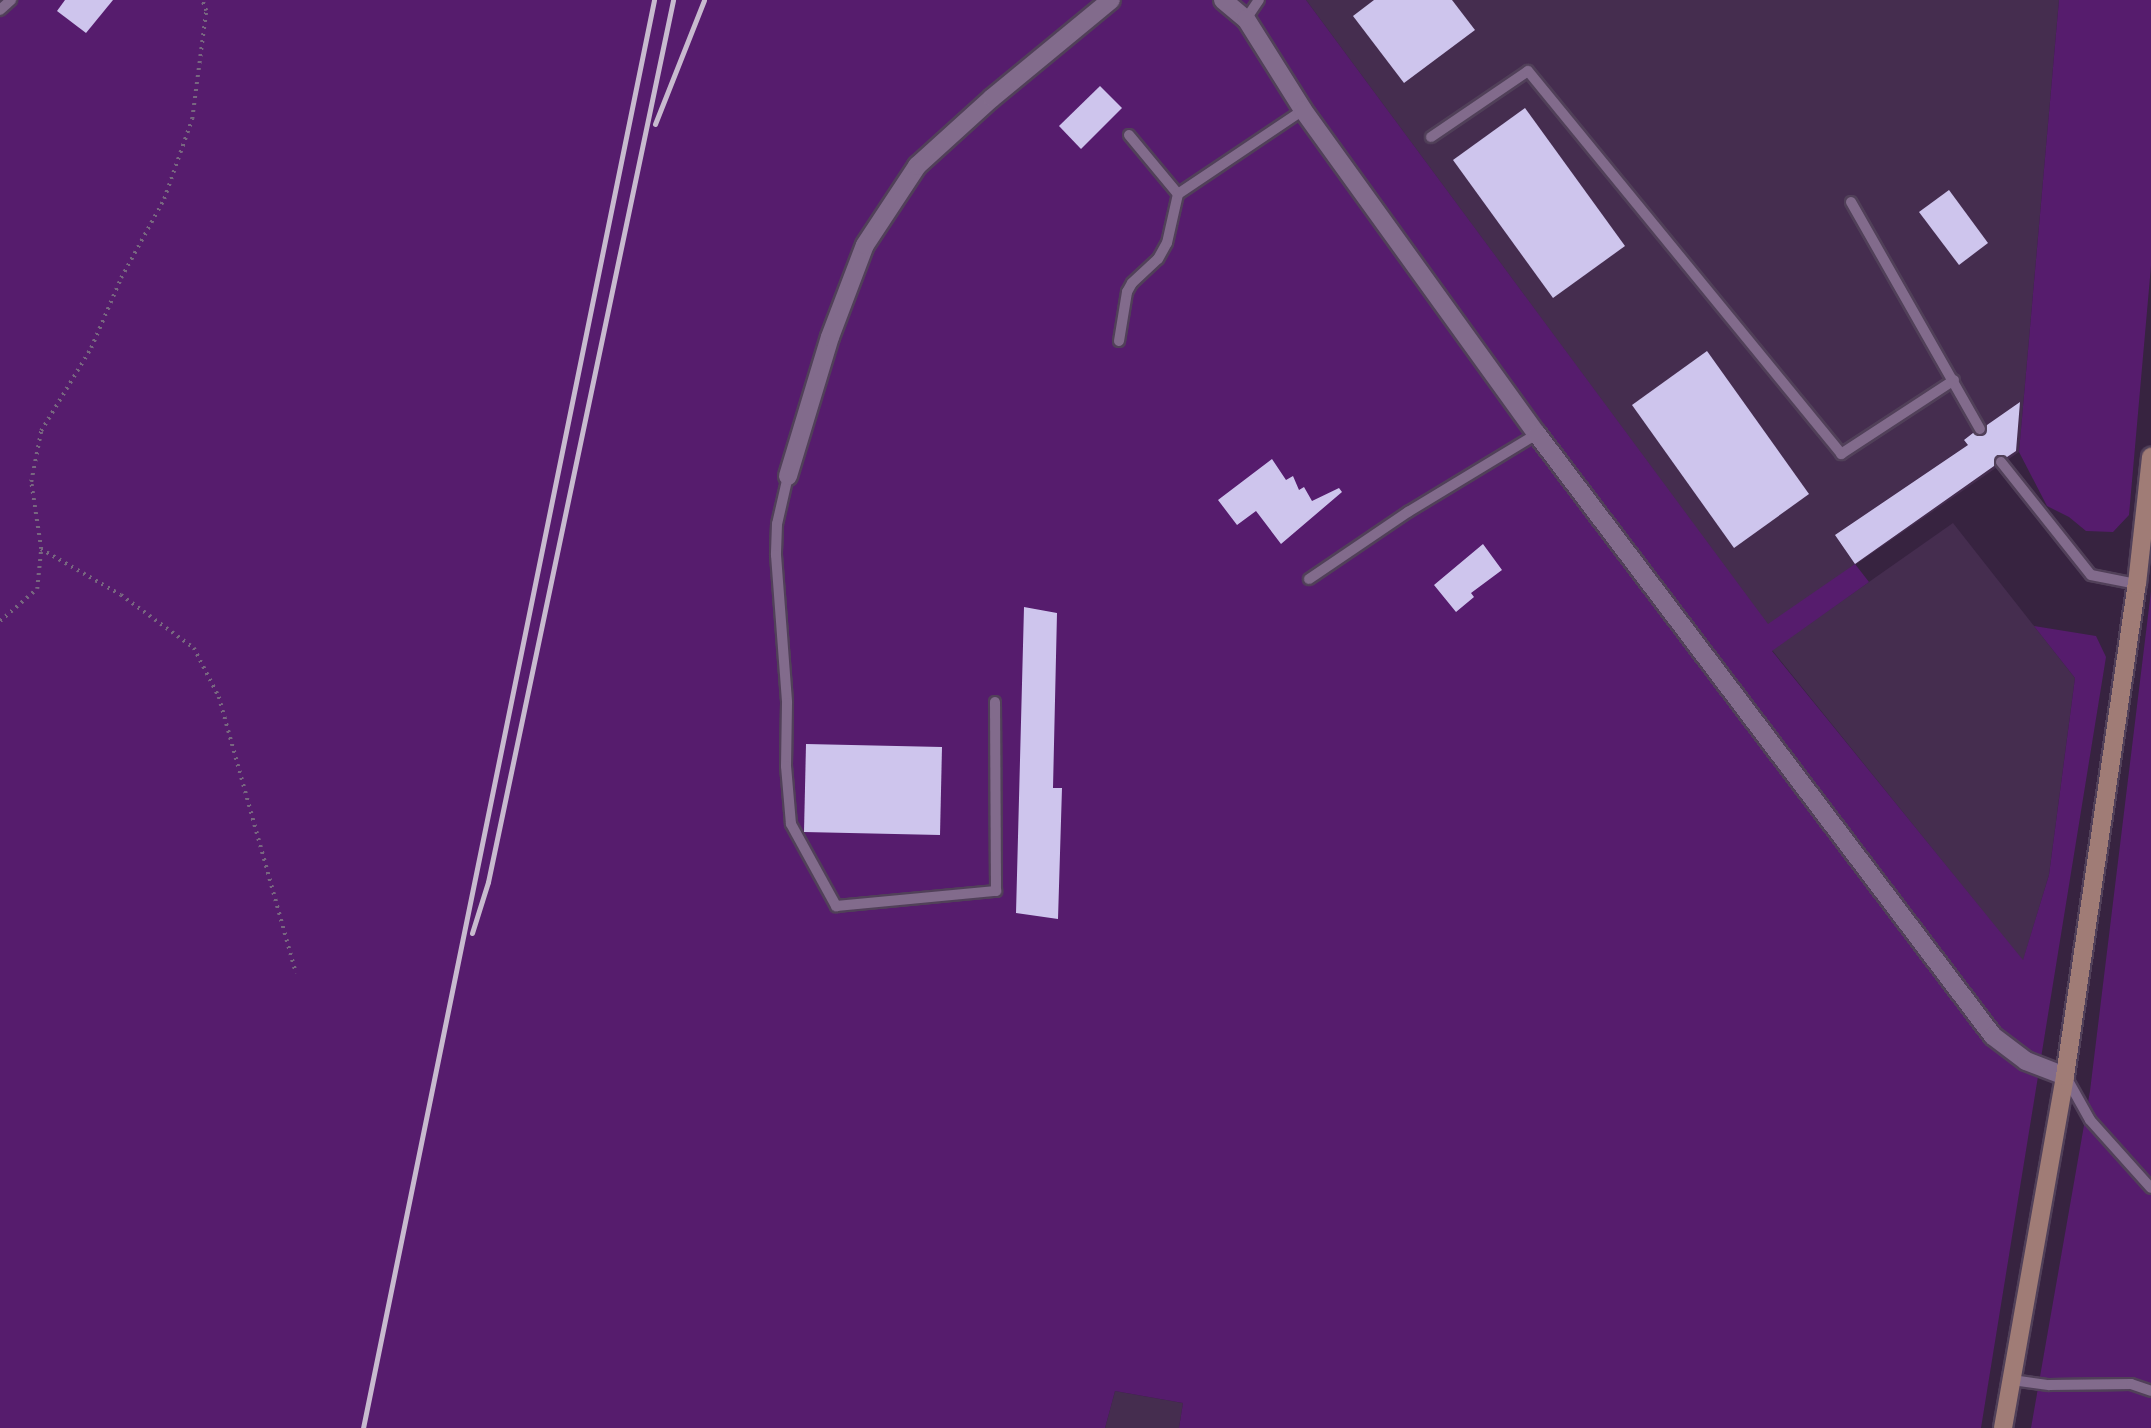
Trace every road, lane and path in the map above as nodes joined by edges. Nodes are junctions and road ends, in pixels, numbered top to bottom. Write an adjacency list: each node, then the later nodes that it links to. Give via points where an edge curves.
1 (11, 0): 6 (lane)
2 (202, 0): 20 (path, via 206,12 192,119 164,200 121,278 91,348 41,431 31,482)
3 (1111, 0): 19 (street, via 992,97 917,166 866,245 830,337)
4 (1223, 0): 7 (street)
5 (1259, 0): 7 (lane)
6 (0, 10)
7 (1246, 19): 8 (street)
8 (1303, 110): 11 (lane); 16 (street)
9 (1129, 135): 11 (lane)
10 (1431, 137): 14 (lane, via 1528,71 1840,454)
11 (1178, 194): 13 (lane, via 1167,243 1127,292)
12 (1851, 202): 14 (lane)
13 (1119, 341)
14 (1954, 380): 15 (lane)
15 (1980, 429)
16 (1537, 434): 21 (lane, via 1408,512); 26 (street, via 1993,1036 2026,1062)
17 (2151, 457): 22 (main road)
18 (2001, 462): 22 (lane, via 2091,575)
19 (788, 476): 24 (lane, via 777,524 776,555 791,824 836,906 996,891)
20 (41, 550): 23 (path, via 37,589); 25 (path, via 121,595 194,648 219,697)
21 (1310, 579)
22 (2137, 584): 26 (main road)
23 (0, 621)
24 (995, 702)
25 (296, 973)
26 (2065, 1076): 27 (lane, via 2090,1120); 28 (main road)
27 (2151, 1188)
28 (2012, 1380): 29 (lane, via 2049,1385 2131,1384); 30 (main road)
29 (2151, 1391)
30 (2003, 1428)

